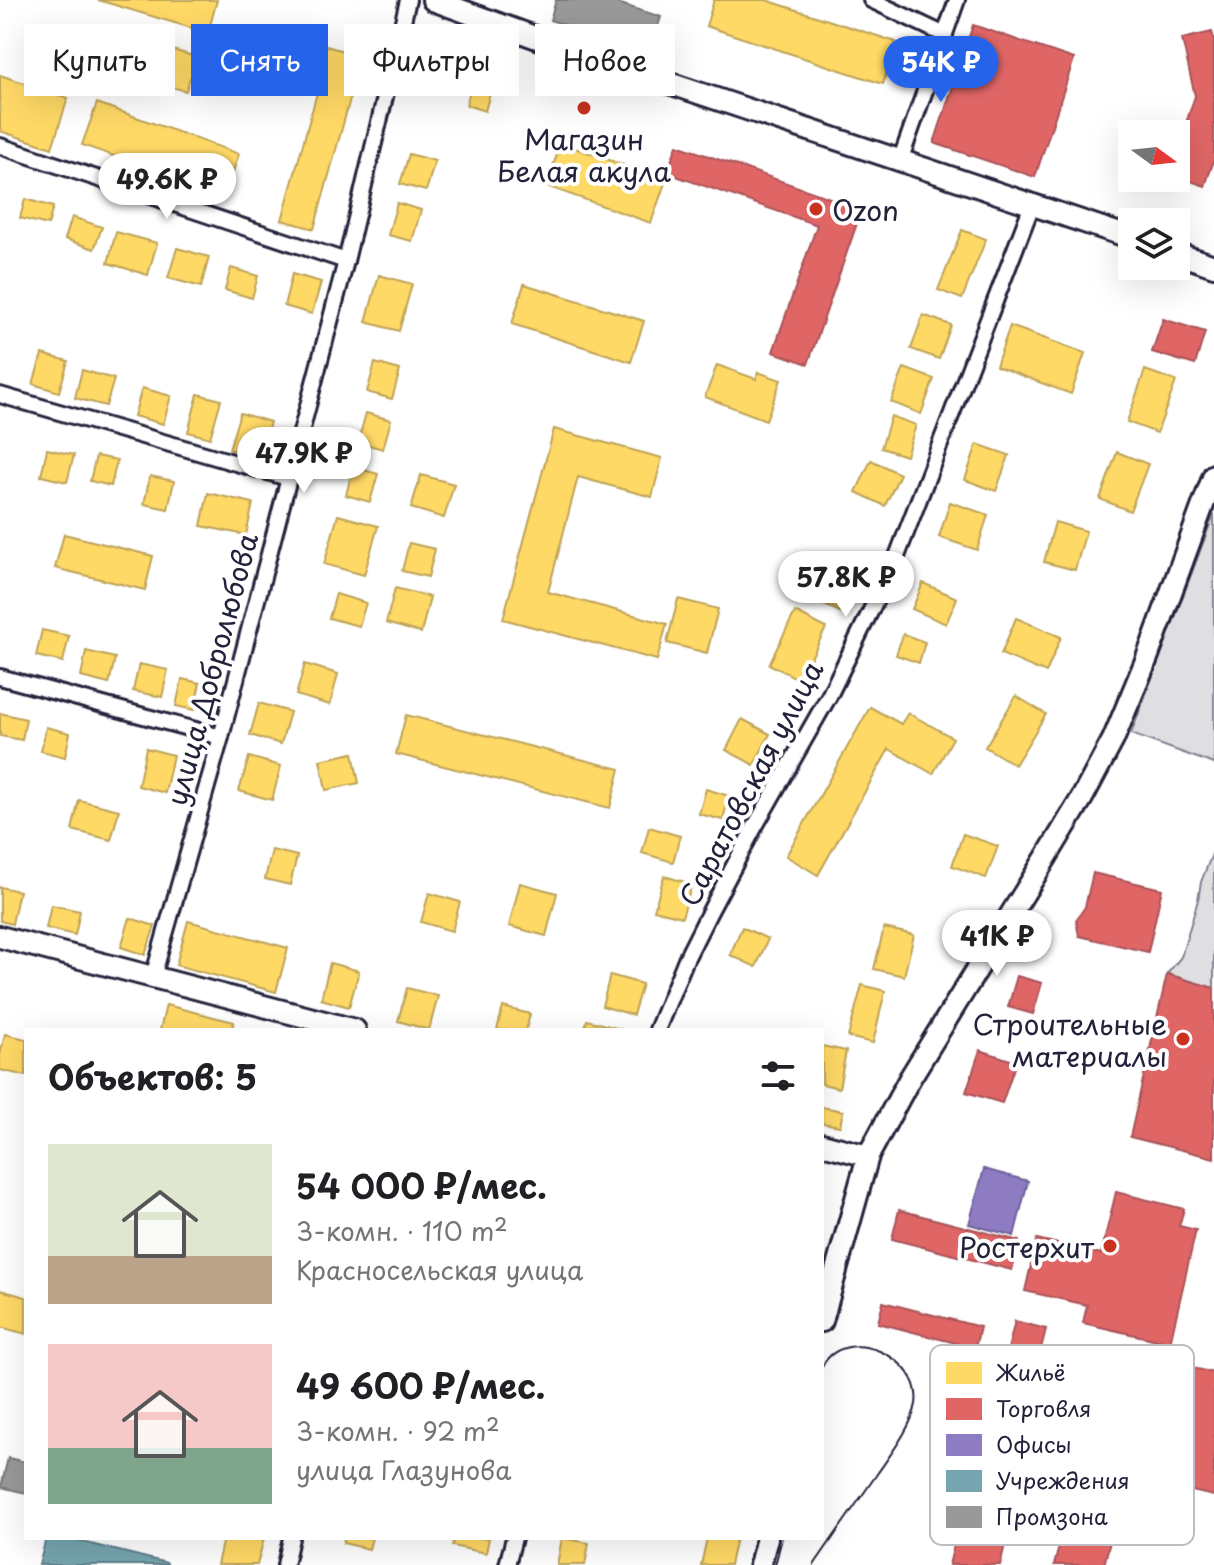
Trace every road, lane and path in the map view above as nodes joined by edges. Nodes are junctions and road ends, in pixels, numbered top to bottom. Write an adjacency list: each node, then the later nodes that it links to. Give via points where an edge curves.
1 (408, 0): 11 (street, улица Добролюбова)
2 (433, 0): 7 (main road)
3 (871, 0): 5 (street)
4 (957, 0): 5 (street)
5 (945, 35): 7 (street)
6 (0, 146): 11 (street)
7 (900, 161): 8 (main road)
8 (1032, 205): 9 (main road); 21 (street, Саратовская улица, via 896,559 829,696 708,915)
9 (1118, 233)
10 (1190, 258): 12 (main road)
11 (346, 261): 15 (street, улица Добролюбова)
12 (1214, 266)
13 (0, 395): 15 (street)
14 (1214, 475): 23 (main road, via 1113,740)
15 (288, 478): 17 (street, улица Добролюбова)
16 (0, 677): 17 (street)
17 (221, 737): 19 (street, улица Добролюбова)
18 (0, 937): 19 (main road)
19 (153, 977): 20 (main road)
20 (347, 1028)
21 (658, 1028)
22 (824, 1145): 23 (main road)
23 (868, 1156): 24 (main road)
24 (824, 1314)
25 (291, 1540): 28 (street)
26 (513, 1540): 29 (street)
27 (766, 1540): 30 (main road)
28 (285, 1565)
29 (507, 1565)
30 (760, 1565)

